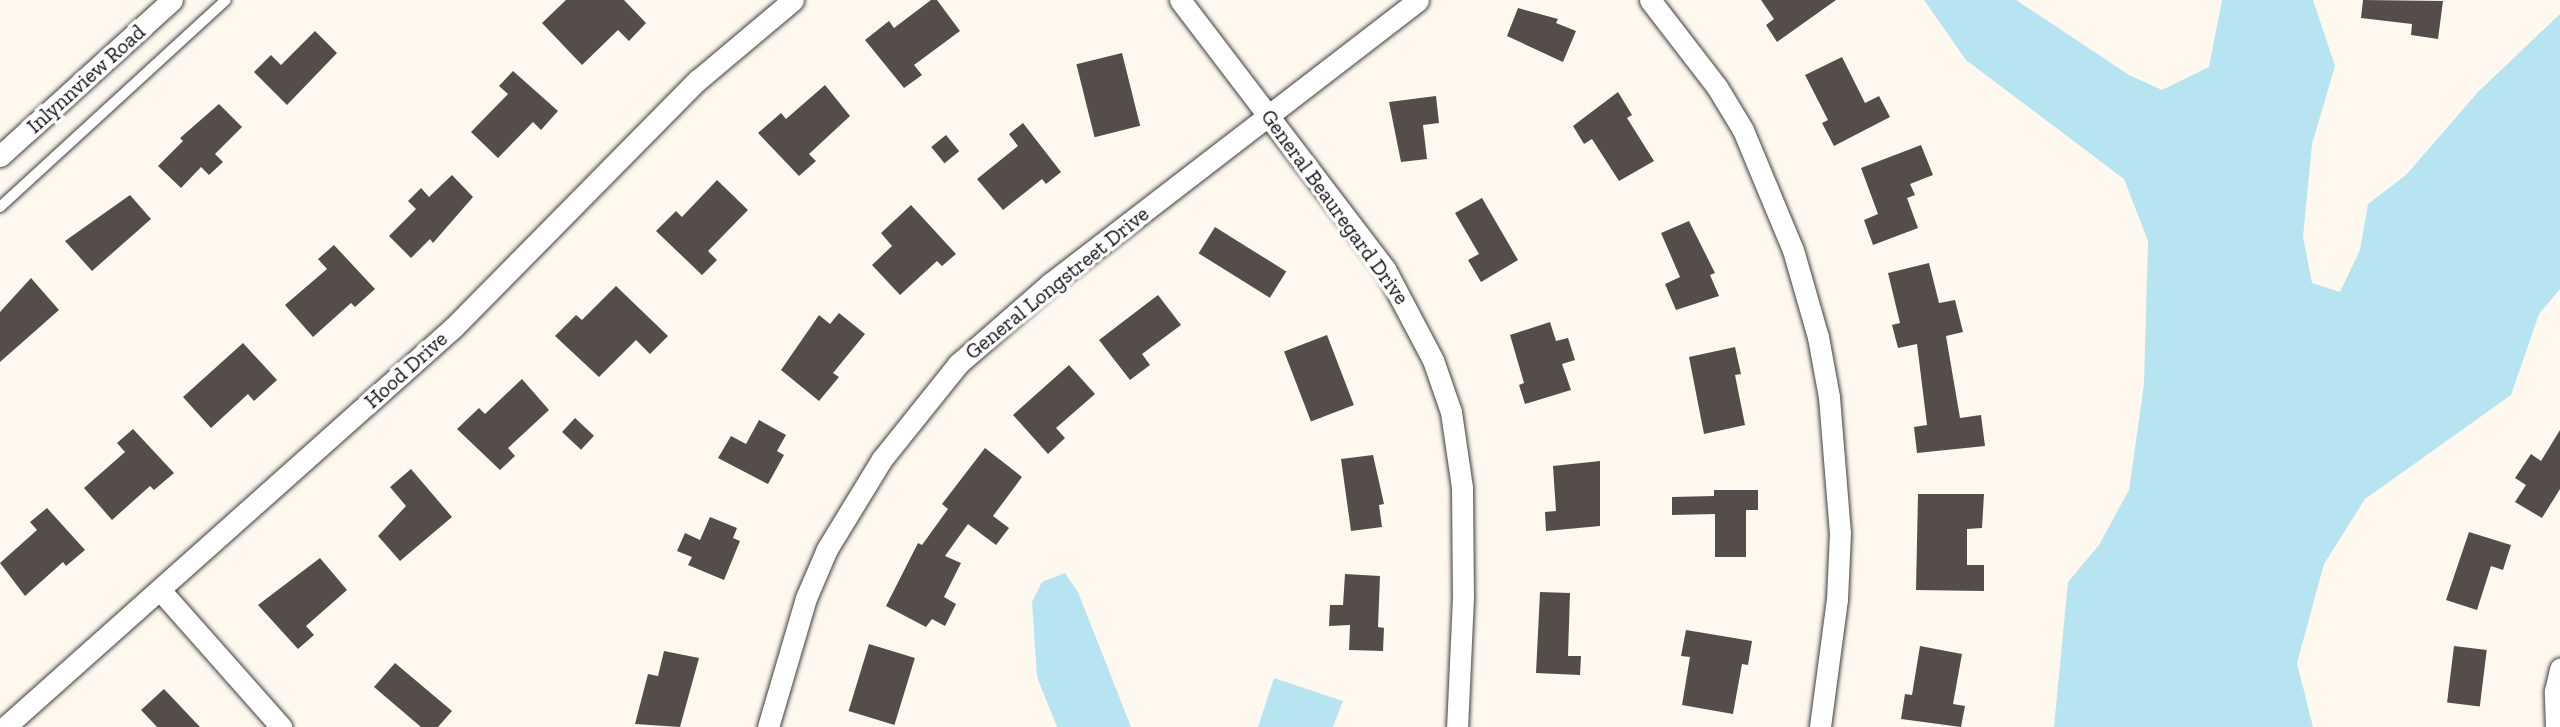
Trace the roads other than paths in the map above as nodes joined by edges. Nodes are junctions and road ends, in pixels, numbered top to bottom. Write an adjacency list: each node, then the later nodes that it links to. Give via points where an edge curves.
1 (172, 0): 8 (street, Inlynnview Road)
2 (226, 0): 9 (lane)
3 (793, 0): 10 (street, Hood Drive, via 698,80 454,327)
4 (1180, 0): 7 (street, General Beauregard Drive)
5 (1418, 0): 7 (street, General Longstreet Drive)
6 (1650, 0): 16 (street, via 1717,87 1742,130 1793,250 1818,337 1829,397 1840,533 1838,599)
7 (1269, 117): 14 (street, General Longstreet Drive, via 1051,283 958,364 882,459 827,549 806,598); 15 (street, General Beauregard Drive, via 1391,280 1433,360 1451,412 1462,487)
8 (0, 156)
9 (0, 207)
10 (160, 590): 12 (street, Hood Drive); 13 (street)
11 (2560, 669): 17 (street)
12 (5, 727)
13 (281, 727)
14 (768, 727)
15 (1457, 727)
16 (1820, 727)
17 (2556, 727)

